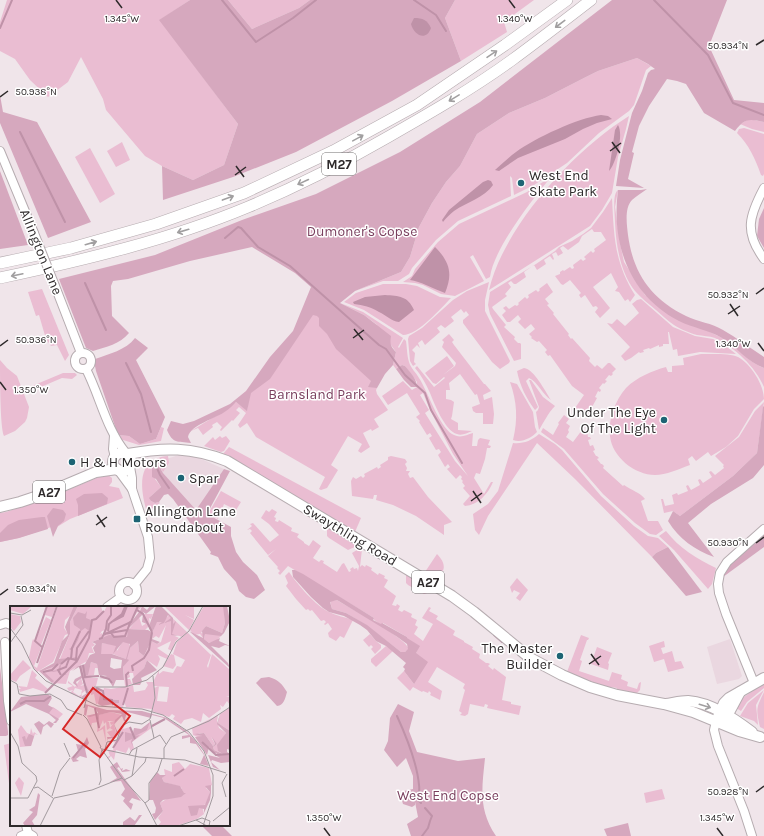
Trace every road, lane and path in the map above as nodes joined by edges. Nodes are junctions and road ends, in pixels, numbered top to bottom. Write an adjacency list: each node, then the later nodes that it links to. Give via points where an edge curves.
1 (567, 0): 6 (highway, M27, one-way to 1, via 72,248 156,224 244,193 334,151 417,105 505,46)
2 (591, 0): 7 (highway, M27, one-way to 7, via 474,86 324,172 249,207 195,228 76,262)
3 (0, 151): 8 (street, Allington Lane, bridge)
4 (764, 188): 5 (street, via 751,216 751,237)
5 (764, 259)
6 (0, 262)
7 (0, 278)
8 (81, 353): 9 (street, via 87,353 91,357 90,365); 9 (street, via 76,356 75,364 81,369)
9 (86, 369): 10 (street)
10 (114, 436): 12 (street); 13 (street)
11 (155, 451): 12 (main road, Swaythling Road / A27); 14 (main road, Swaythling Road / A27); 29 (main road, Swaythling Road / A27, via 193,450 227,461 452,596 527,655 562,676 617,695)
12 (127, 454): 13 (main road, via 120,453); 14 (main road, via 131,459)
13 (114, 458): 15 (main road); 16 (main road, A27)
14 (131, 466): 15 (main road, via 123,471); 17 (street)
15 (117, 469): 16 (main road, A27); 17 (street)
16 (96, 472): 18 (main road, A27, via 44,494)
17 (132, 489): 20 (street, via 148,536 150,558 147,569)
18 (0, 507)
19 (764, 529): 27 (street, via 727,562 720,573 718,586 730,625)
20 (134, 585): 21 (street, via 126,583 121,586); 21 (street, via 137,592 133,599 126,600)
21 (121, 597): 22 (street)
22 (108, 606)
23 (0, 625): 24 (street)
24 (10, 625)
25 (5, 641): 28 (street)
26 (764, 678): 27 (main road)
27 (754, 683): 29 (main road, via 740,692)
28 (10, 714)
29 (722, 718): 30 (main road, A27); 31 (street, via 717,738 718,746)
30 (762, 738)
31 (752, 836)

